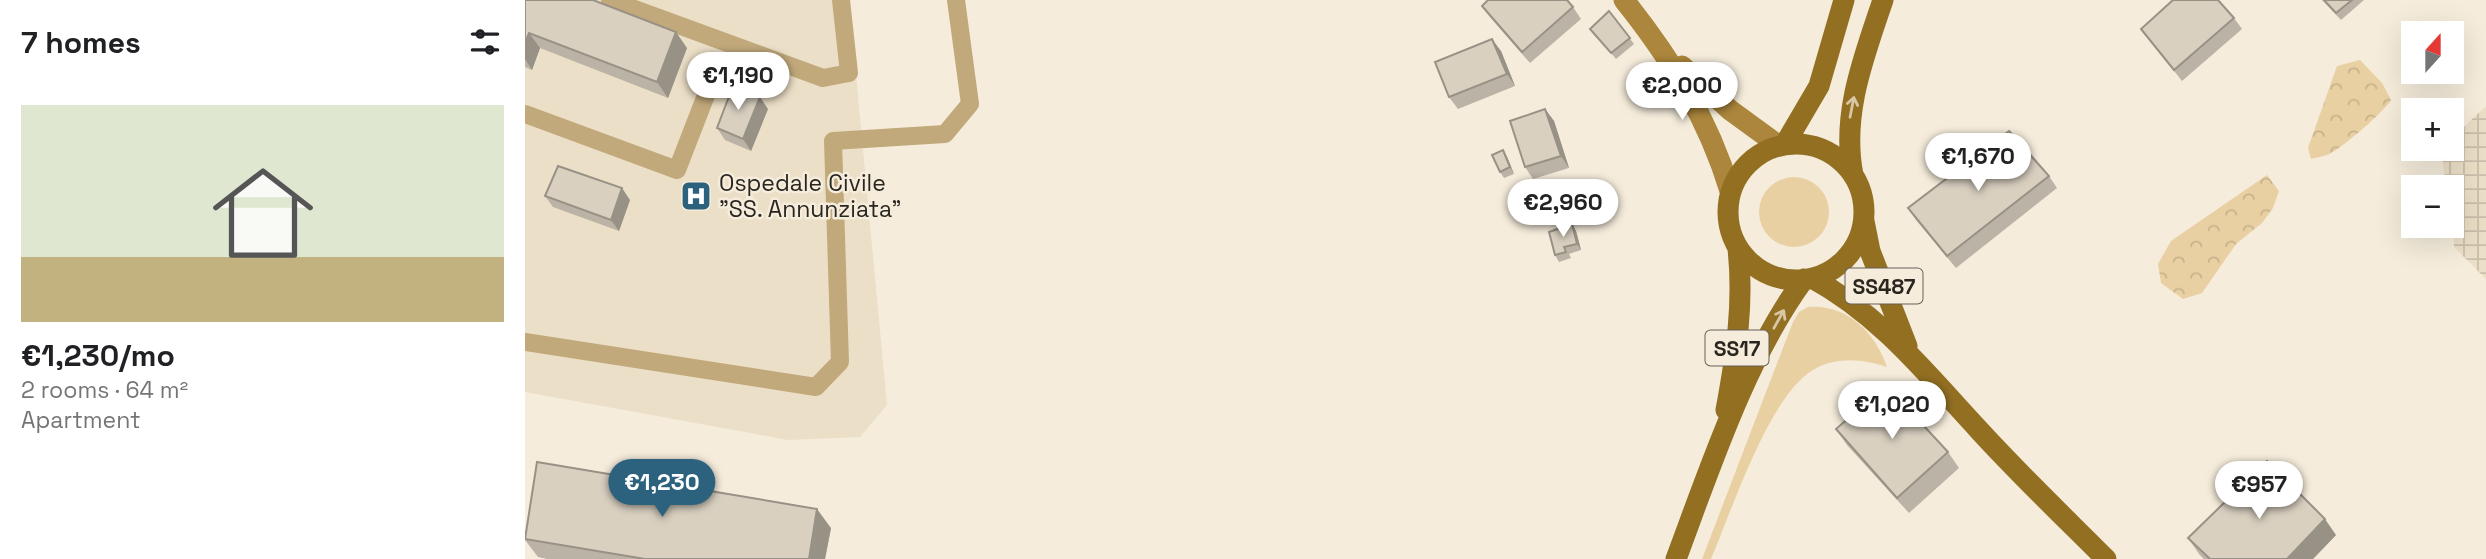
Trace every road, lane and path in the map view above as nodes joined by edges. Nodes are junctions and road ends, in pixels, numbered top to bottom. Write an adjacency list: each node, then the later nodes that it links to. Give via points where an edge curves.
1 (610, 0): 7 (lane)
2 (841, 0): 7 (lane, via 849,73 823,78)
3 (956, 0): 17 (lane, via 970,104 945,134 833,141 840,362 816,387)
4 (1624, 0): 8 (street)
5 (1844, 0): 11 (main road, via 1819,86)
6 (1883, 0): 12 (main road, one-way to 6, via 1848,128 1858,77)
7 (639, 5)
8 (1658, 42): 11 (street, via 1730,110); 13 (street, via 1704,120)
9 (716, 72): 10 (lane, via 677,170)
10 (525, 114)
11 (1782, 145): 12 (main road, via 1824,149); 13 (main road, via 1748,162)
12 (1853, 175): 14 (main road, via 1860,188)
13 (1730, 191): 15 (main road, SS17, via 1728,220)
14 (1864, 219): 16 (main road, SS17, via 1853,250 1842,263); 18 (main road, SS487, via 1870,251)
15 (1738, 249): 16 (main road, via 1767,274); 19 (main road, SS17, via 1742,286 1736,359)
16 (1808, 279): 18 (main road, SS487, via 1869,315); 19 (main road, SS17, one-way to 16, via 1778,319)
17 (525, 342)
18 (1909, 351): 21 (main road, SS487, via 2002,455)
19 (1718, 447): 20 (main road, SS17)
20 (1675, 559)
21 (2106, 559)

